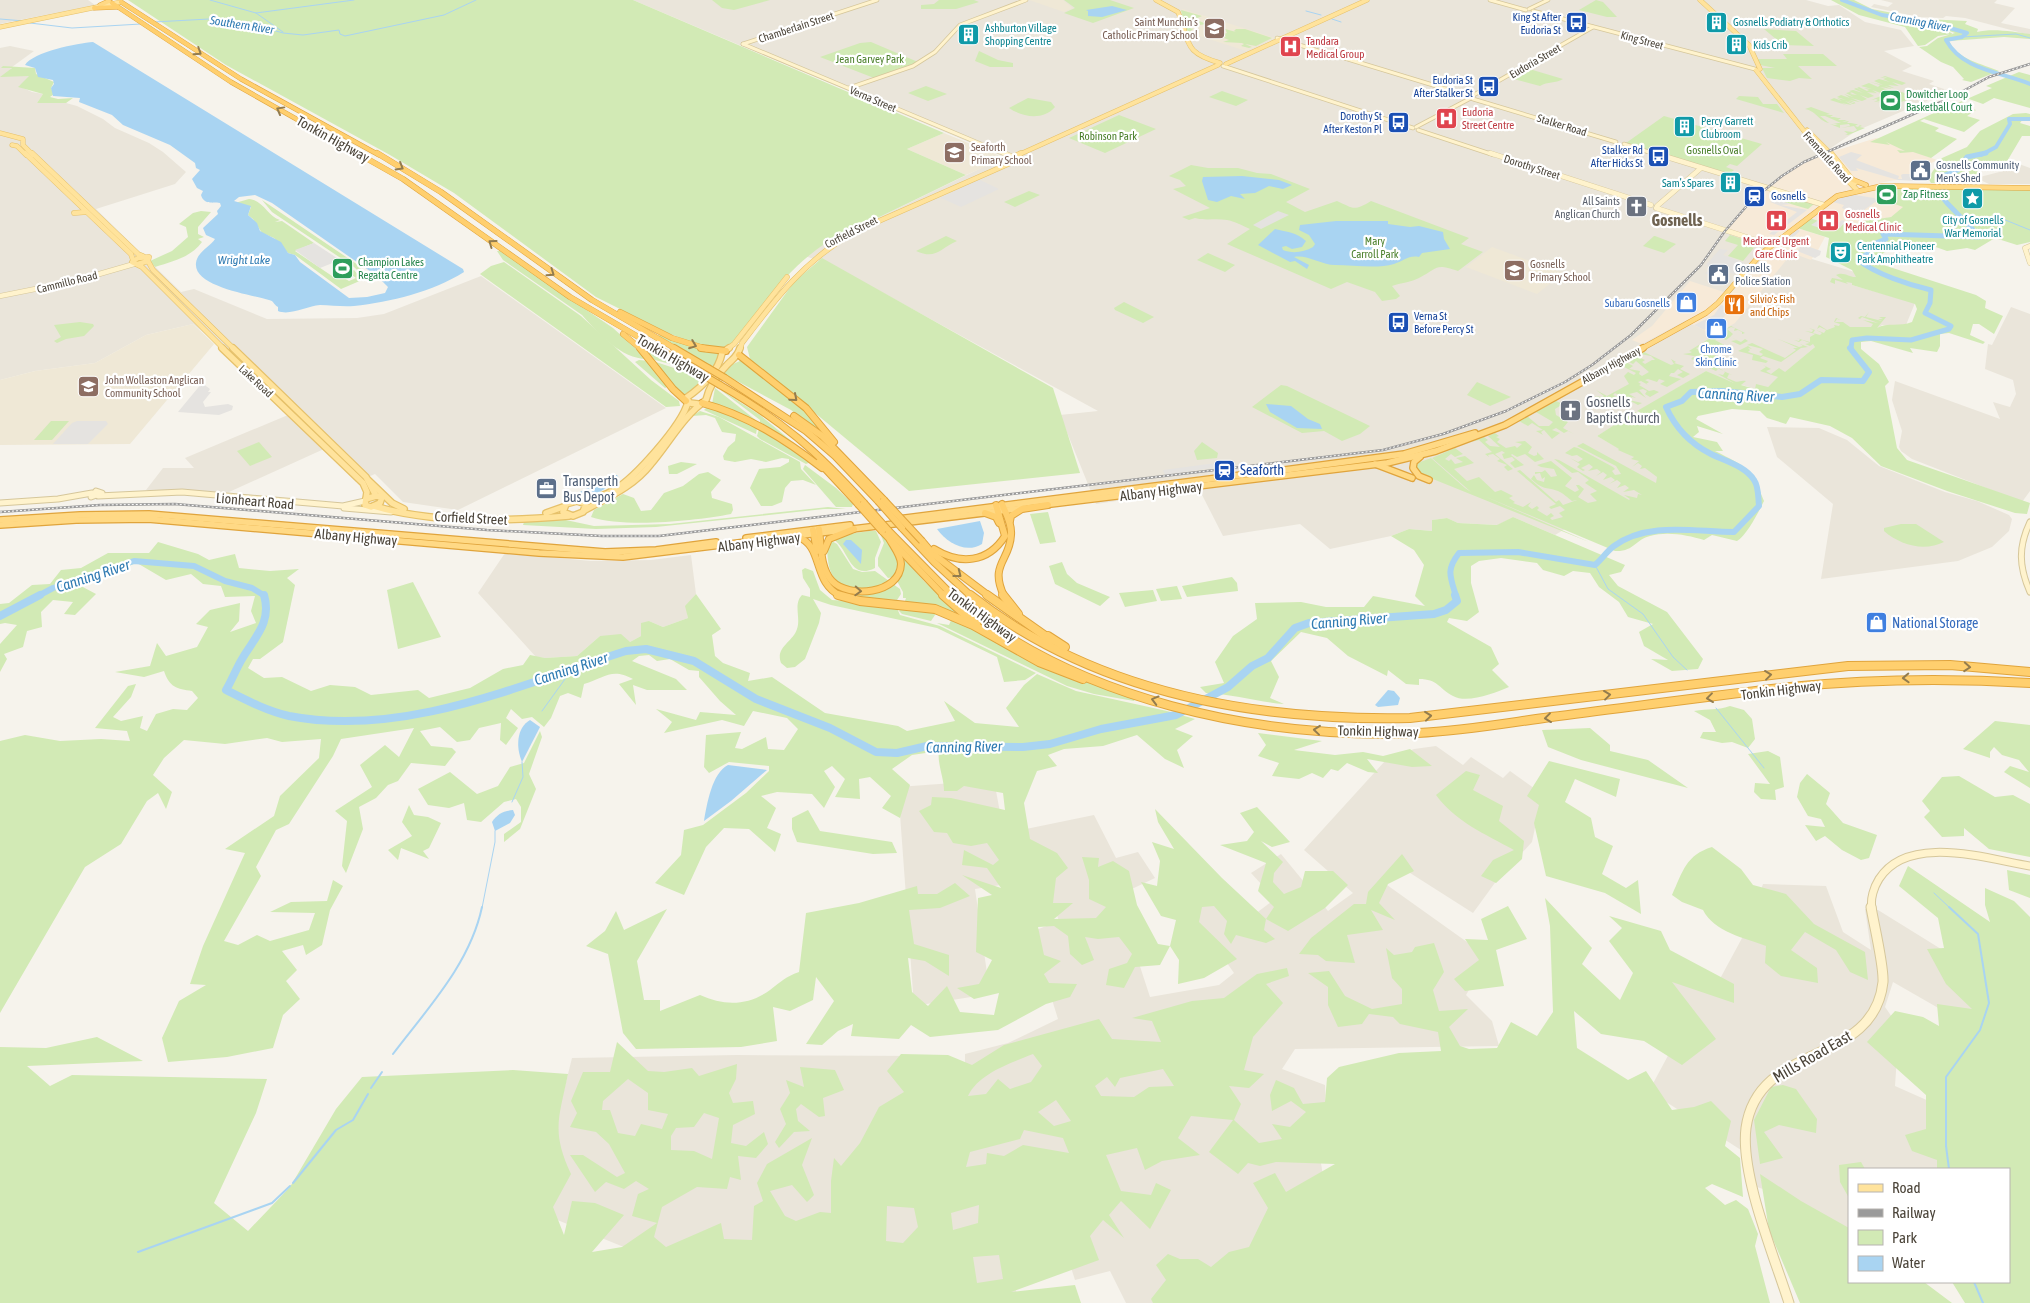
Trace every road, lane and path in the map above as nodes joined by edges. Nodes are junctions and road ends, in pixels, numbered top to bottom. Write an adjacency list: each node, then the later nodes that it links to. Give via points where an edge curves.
1 (877, 0): 19 (main road, Chamberlain Street)
2 (1026, 0): 22 (main road, via 960,24 934,53 923,60)
3 (1155, 0): 20 (main road, via 1178,12 1191,49); 20 (main road, via 1174,12 1183,44 1192,53)
4 (1362, 0): 18 (main road, Corfield Street)
5 (1367, 0): 18 (main road, Corfield Street)
6 (1490, 0): 13 (main road, King Street)
7 (1548, 0): 13 (main road)
8 (1700, 0): 21 (main road, Fremantle Road, via 1749,45)
9 (120, 1): 10 (main road); 57 (highway, Tonkin Highway, one-way to 57, via 241,79 442,192)
10 (110, 2): 11 (highway, Tonkin Highway); 12 (main road); 15 (main road)
11 (118, 6): 12 (highway); 60 (highway, Tonkin Highway, one-way to 11, via 403,179 231,82)
12 (94, 8): 15 (main road)
13 (1530, 10): 14 (main road, King Street)
14 (1538, 12): 17 (main road, King Street)
15 (17, 23): 16 (main road)
16 (0, 26)
17 (1593, 27): 21 (main road, King Street); 23 (main road, Eudoria Street)
18 (1280, 38): 20 (main road, Corfield Street); 23 (main road, Stalker Road)
19 (743, 44): 22 (main road, Verna Street)
20 (1223, 65): 24 (main road, Dorothy Street); 31 (main road, Corfield Street)
21 (1757, 69): 25 (main road, Fremantle Road)
22 (849, 88): 31 (main road, Verna Street)
23 (1471, 97): 24 (main road, Eudoria Street); 34 (main road, Stalker Road)
24 (1419, 128): 45 (main road, Dorothy Street)
25 (1806, 131): 30 (main road, Fremantle Road); 33 (main road, Fremantle Road)
26 (0, 135): 27 (main road, Lake Road); 28 (main road, Lake Road)
27 (21, 140): 28 (main road); 53 (main road, Lake Road, via 77,198)
28 (10, 143): 46 (main road, Lake Road)
29 (1812, 149): 30 (main road)
30 (1820, 150): 36 (main road, Fremantle Road)
31 (1013, 158): 35 (main road, Corfield Street); 38 (main road, Corfield Street)
32 (1829, 158): 33 (main road)
33 (1836, 159): 37 (main road, Fremantle Road)
34 (1701, 168): 44 (main road); 45 (main road)
35 (983, 174): 38 (main road); 48 (main road, Corfield Street)
36 (1841, 175): 37 (main road); 43 (main road, Fremantle Road)
37 (1850, 177): 39 (highway); 43 (main road, Fremantle Road)
38 (968, 178): 49 (main road, Corfield Street)
39 (1866, 185): 40 (highway, Albany Highway); 43 (highway, Albany Highway)
40 (1925, 185): 41 (highway, Albany Highway); 43 (highway, Albany Highway)
41 (1957, 186): 42 (highway, Albany Highway); 42 (highway, Albany Highway)
42 (2029, 187)
43 (1857, 188): 44 (highway, Albany Highway)
44 (1822, 205): 50 (highway, Albany Highway); 59 (highway, Albany Highway, via 1765,250)
45 (1654, 206): 50 (main road, Dorothy Street)
46 (86, 212): 47 (main road); 54 (main road, Lake Road, via 131,254)
47 (74, 213)
48 (880, 221): 49 (main road); 62 (main road, Corfield Street, via 837,241 804,265 742,343)
49 (867, 223): 52 (main road, Corfield Street, via 837,237)
50 (1767, 244): 59 (highway, Albany Highway)
51 (2030, 246): 55 (main road, via 2025,253)
52 (810, 256)
53 (146, 259): 54 (main road); 72 (main road, Lake Road, via 175,292)
54 (134, 262): 58 (main road, Cammillo Road, via 69,282); 75 (main road, Lake Road)
55 (2030, 263)
56 (791, 272): 61 (main road)
57 (572, 286): 61 (highway, one-way to 61, via 662,333 709,350); 63 (highway, Tonkin Highway, bridge)
58 (0, 294)
59 (1712, 307): 67 (highway, Albany Highway)
60 (591, 310): 64 (highway, Tonkin Highway, bridge); 65 (highway, via 636,343 672,389)
61 (726, 351): 62 (main road); 65 (main road, via 701,388 687,396)
62 (739, 354): 66 (main road, Corfield Street, via 726,365 708,390 708,399); 69 (highway, one-way to 69, via 806,408)
63 (728, 380): 69 (highway, via 788,412 822,436); 82 (highway, Tonkin Highway, via 806,431)
64 (734, 394): 74 (highway, via 799,443); 85 (highway, Tonkin Highway, via 800,438 834,470)
65 (687, 402): 66 (main road); 81 (main road, via 686,410 638,471 602,496)
66 (700, 404): 74 (highway, via 716,406 772,434 816,463); 92 (main road, Corfield Street, via 646,470 624,489)
67 (1508, 422): 68 (highway, Albany Highway, via 1484,435); 79 (highway, Albany Highway, via 1404,454)
68 (1425, 454): 70 (highway, Albany Highway); 73 (highway, via 1417,458 1412,468)
69 (846, 460): 82 (highway)
70 (1375, 464): 71 (highway); 79 (highway, Albany Highway)
71 (1412, 478)
72 (368, 480): 78 (main road, Lake Road); 91 (main road, via 392,503)
73 (1429, 480)
74 (841, 485): 85 (highway)
75 (366, 489): 83 (main road); 88 (main road, via 359,499)
76 (96, 495): 77 (main road, Lionheart Road); 84 (main road, Lionheart Road)
77 (127, 495): 88 (main road, Lionheart Road)
78 (376, 496): 80 (main road, Corfield Street); 83 (main road)
79 (1096, 496): 86 (highway, Albany Highway); 90 (highway, Albany Highway)
80 (382, 500): 87 (main road); 91 (main road, Corfield Street, via 388,507)
81 (582, 501): 89 (main road, Corfield Street, via 570,502); 92 (main road, via 587,506)
82 (881, 501): 107 (highway, bridge); 117 (highway, Tonkin Highway, bridge, via 950,578 1023,631 1119,676)
83 (366, 502): 87 (main road, Corfield Street); 88 (main road, Lionheart Road)
84 (0, 503)
85 (861, 503): 102 (highway, bridge)
86 (1048, 505): 90 (highway, Albany Highway); 99 (highway, via 1017,511 1011,516)
87 (374, 506): 93 (main road, Corfield Street)
88 (344, 507): 93 (main road)
89 (563, 507): 91 (main road, Corfield Street, via 543,514 499,516); 95 (main road, via 563,512)
90 (1000, 508): 94 (highway, Albany Highway); 99 (highway); 103 (highway, Albany Highway); 108 (highway, via 1005,536)
91 (404, 509)
92 (585, 510): 95 (main road, Corfield Street)
93 (391, 512): 95 (main road, Corfield Street, via 496,520)
94 (985, 513): 101 (highway, Albany Highway); 108 (highway, via 998,519)
95 (569, 516)
96 (78, 517): 97 (highway, Albany Highway); 100 (highway, Albany Highway); 104 (highway, Albany Highway, via 239,524)
97 (0, 520)
98 (2030, 522): 111 (main road, via 2022,536 2019,552)
99 (1010, 524): 113 (highway, via 1011,540 998,571 1003,595 1017,613)
100 (0, 525)
101 (854, 529): 103 (highway, Albany Highway); 109 (highway, via 830,539 825,544)
102 (885, 530): 106 (highway); 116 (highway, Tonkin Highway, via 928,574 984,620 1061,664)
103 (817, 532): 104 (highway, Albany Highway, via 656,550 605,552); 105 (highway, Albany Highway); 109 (highway); 110 (highway)
104 (387, 537): 105 (highway, Albany Highway, via 567,555 623,557)
105 (798, 537): 110 (highway, via 807,539 812,545)
106 (890, 540): 109 (highway, one-way to 106, via 831,580 843,589 868,591 887,585 901,569); 112 (highway, via 941,593)
107 (922, 541): 108 (highway, via 938,552 960,560 982,558); 113 (highway, one-way to 113, via 933,554 984,594)
108 (1001, 542)
109 (824, 555)
110 (817, 565): 112 (highway, via 823,583 837,594 855,600 907,603 944,612)
111 (2030, 592)
112 (991, 636): 116 (highway, via 1042,663 1085,680)
113 (1065, 647): 117 (highway)
114 (2029, 672): 117 (highway, Tonkin Highway, one-way to 114, via 1291,716 1368,720 1466,712 1848,666 1950,665)
115 (2030, 683): 116 (highway, Tonkin Highway, one-way to 116, via 1955,677 1858,680 1417,733 1328,731 1252,722)
116 (1135, 694)
117 (1194, 699)
118 (2030, 866): 119 (main road, Mills Road East, via 1936,851 1910,855 1883,873 1875,886 1871,904 1883,981 1871,1017 1849,1038 1777,1074 1762,1087 1751,1106 1745,1153)
119 (1788, 1303)

